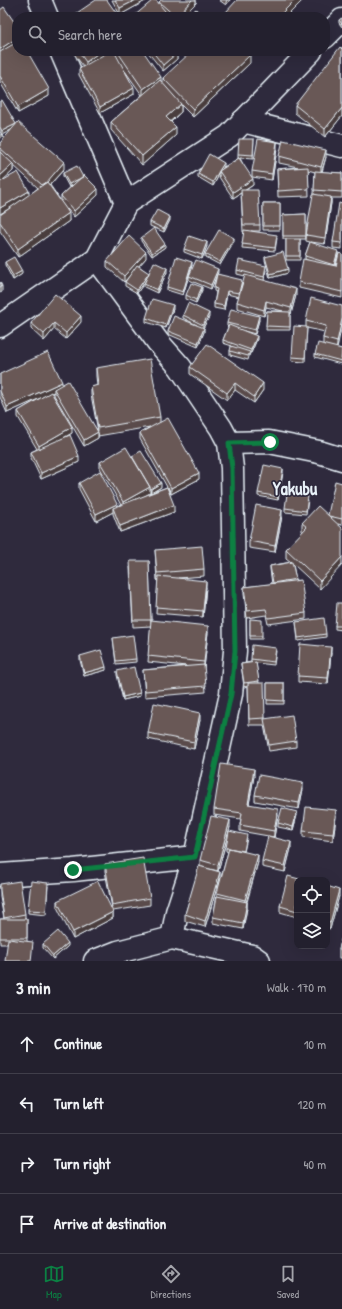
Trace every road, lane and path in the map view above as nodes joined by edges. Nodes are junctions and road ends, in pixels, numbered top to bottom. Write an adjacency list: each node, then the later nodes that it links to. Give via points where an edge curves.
1 (40, 0): 2 (street)
2 (45, 12)
3 (342, 20): 4 (street)
4 (330, 32)
5 (63, 56): 9 (street)
6 (307, 56): 7 (street)
7 (243, 121): 8 (street); 9 (street, via 229,136)
8 (342, 146)
9 (126, 203): 10 (street)
10 (97, 259): 11 (street); 12 (street, via 158,342 180,367)
11 (0, 326)
12 (229, 443): 13 (street, via 270,442); 14 (street, via 232,468 235,651 231,694)
13 (342, 459)
14 (195, 857): 15 (street, via 73,870); 16 (street, via 177,912)
15 (0, 874)
16 (172, 938): 17 (street, via 118,952); 18 (street, via 252,956)
17 (95, 961)
18 (259, 961)

